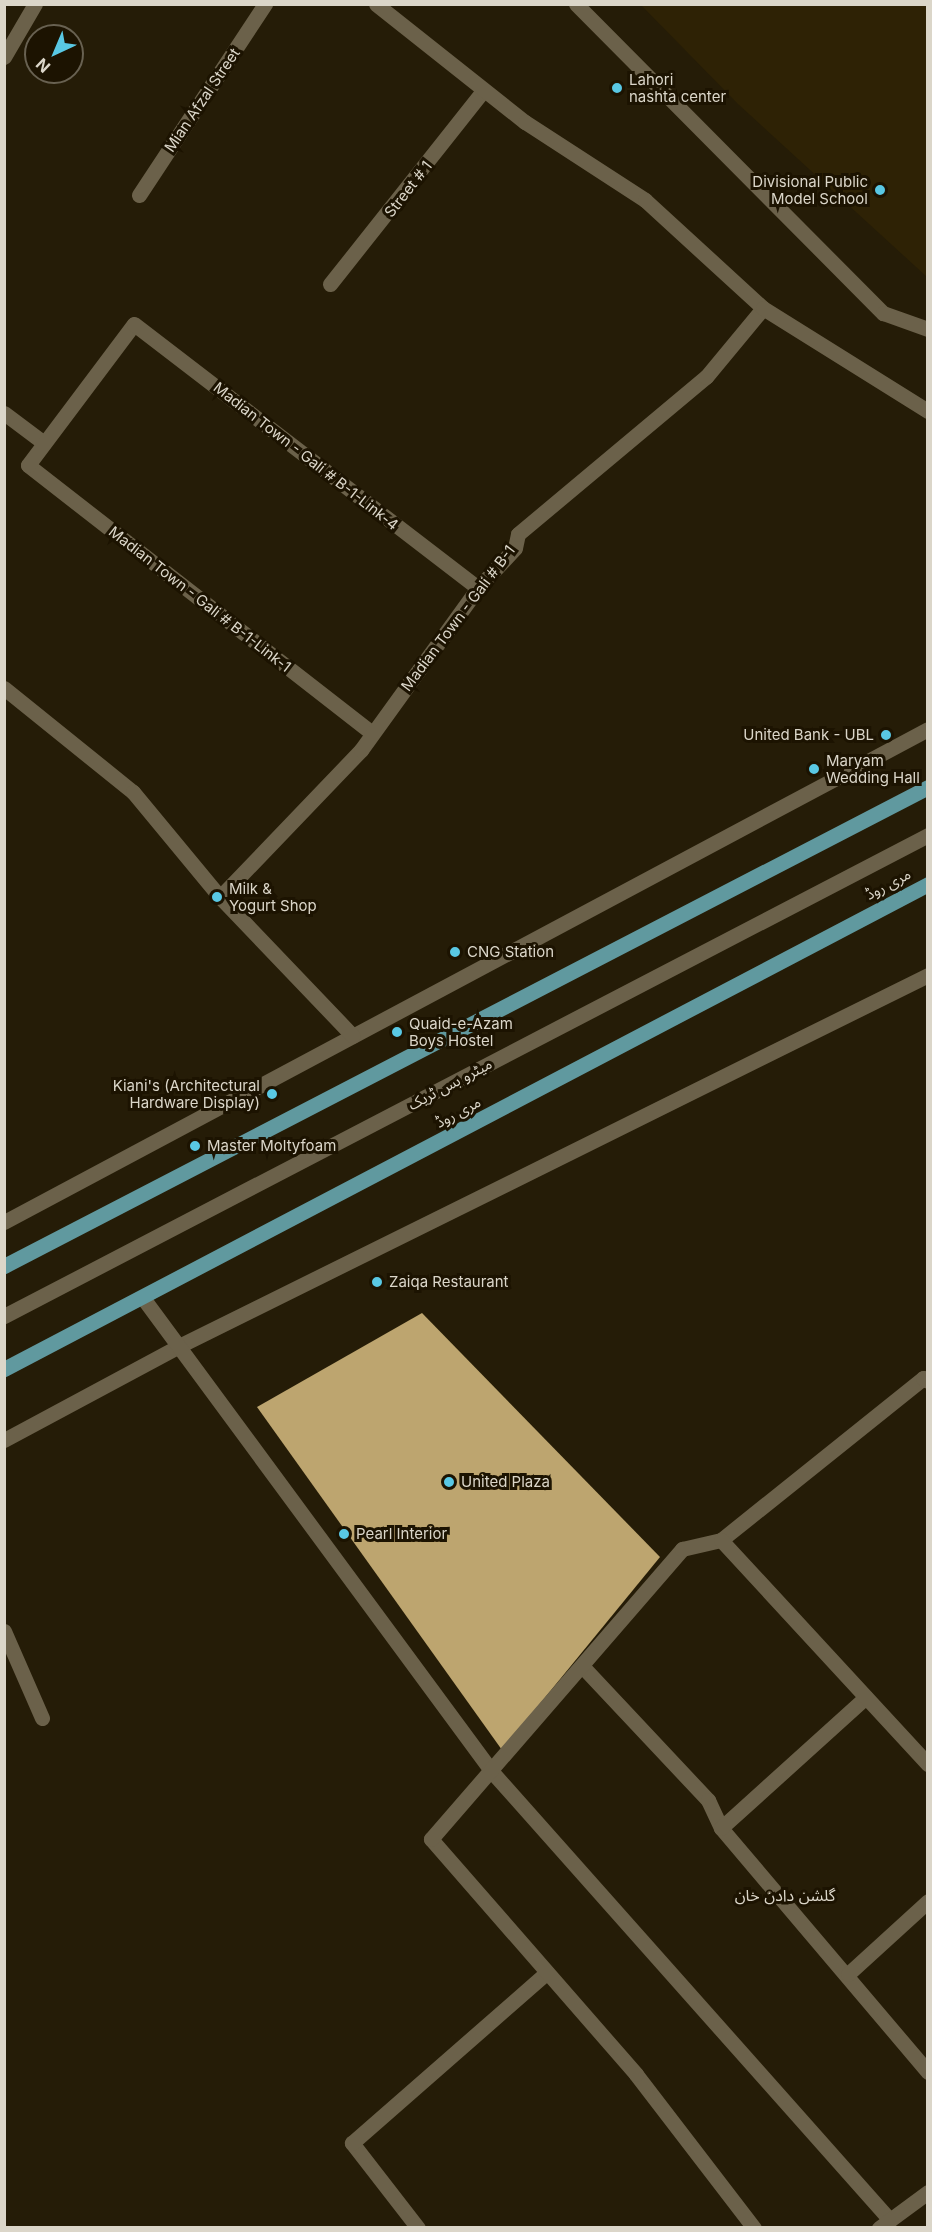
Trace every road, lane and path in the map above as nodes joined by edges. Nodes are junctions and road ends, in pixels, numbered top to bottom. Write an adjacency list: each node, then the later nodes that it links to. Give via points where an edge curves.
1 (35, 4): 5 (street)
2 (265, 4): 7 (street, Mian Afzal Street)
3 (376, 4): 6 (street)
4 (576, 4): 10 (street, via 883,313)
5 (4, 57)
6 (483, 91): 8 (street, Street # 1); 9 (street, via 645,200)
7 (139, 195)
8 (330, 284)
9 (763, 308): 11 (street); 14 (street, Madian Town - Gali # B-1, via 706,377 518,534 515,548)
10 (927, 329)
11 (927, 411)
12 (4, 413): 13 (street)
13 (44, 443): 14 (street, Madian Town - Gali # B-1-Link-4, via 134,324); 17 (street, Madian Town - Gali # B-1-Link-1, via 28,465)
14 (478, 588): 17 (street, Madian Town - Gali # B-1)
15 (4, 688): 21 (street, via 133,792)
16 (927, 729): 23 (street)
17 (372, 733): 21 (street, Madian Town - Gali # B-1)
18 (927, 787): 25 (main road)
19 (927, 835): 27 (street, میٹرو بس ٹریک)
20 (927, 884): 26 (main road, مری روڈ)
21 (220, 897): 23 (street)
22 (927, 975): 28 (street)
23 (353, 1036): 24 (street)
24 (4, 1222)
25 (4, 1266)
26 (144, 1298): 28 (street); 29 (main road, مری روڈ)
27 (4, 1316)
28 (179, 1346): 31 (street); 38 (street)
29 (4, 1369)
30 (927, 1381): 32 (street, via 923,1378)
31 (4, 1440)
32 (721, 1540): 34 (street, via 682,1549); 35 (street)
33 (4, 1631): 36 (street)
34 (583, 1667): 38 (street); 39 (street, via 708,1800)
35 (866, 1697): 37 (street); 39 (street)
36 (42, 1718)
37 (927, 1764)
38 (493, 1773): 41 (street, via 431,1839); 45 (street)
39 (721, 1828): 42 (street)
40 (927, 1901): 42 (street)
41 (547, 1972): 46 (street, via 352,2143); 47 (street, via 636,2074)
42 (848, 1974): 43 (street)
43 (927, 2072)
44 (927, 2192): 45 (street)
45 (885, 2224)
46 (418, 2228)
47 (754, 2228)

